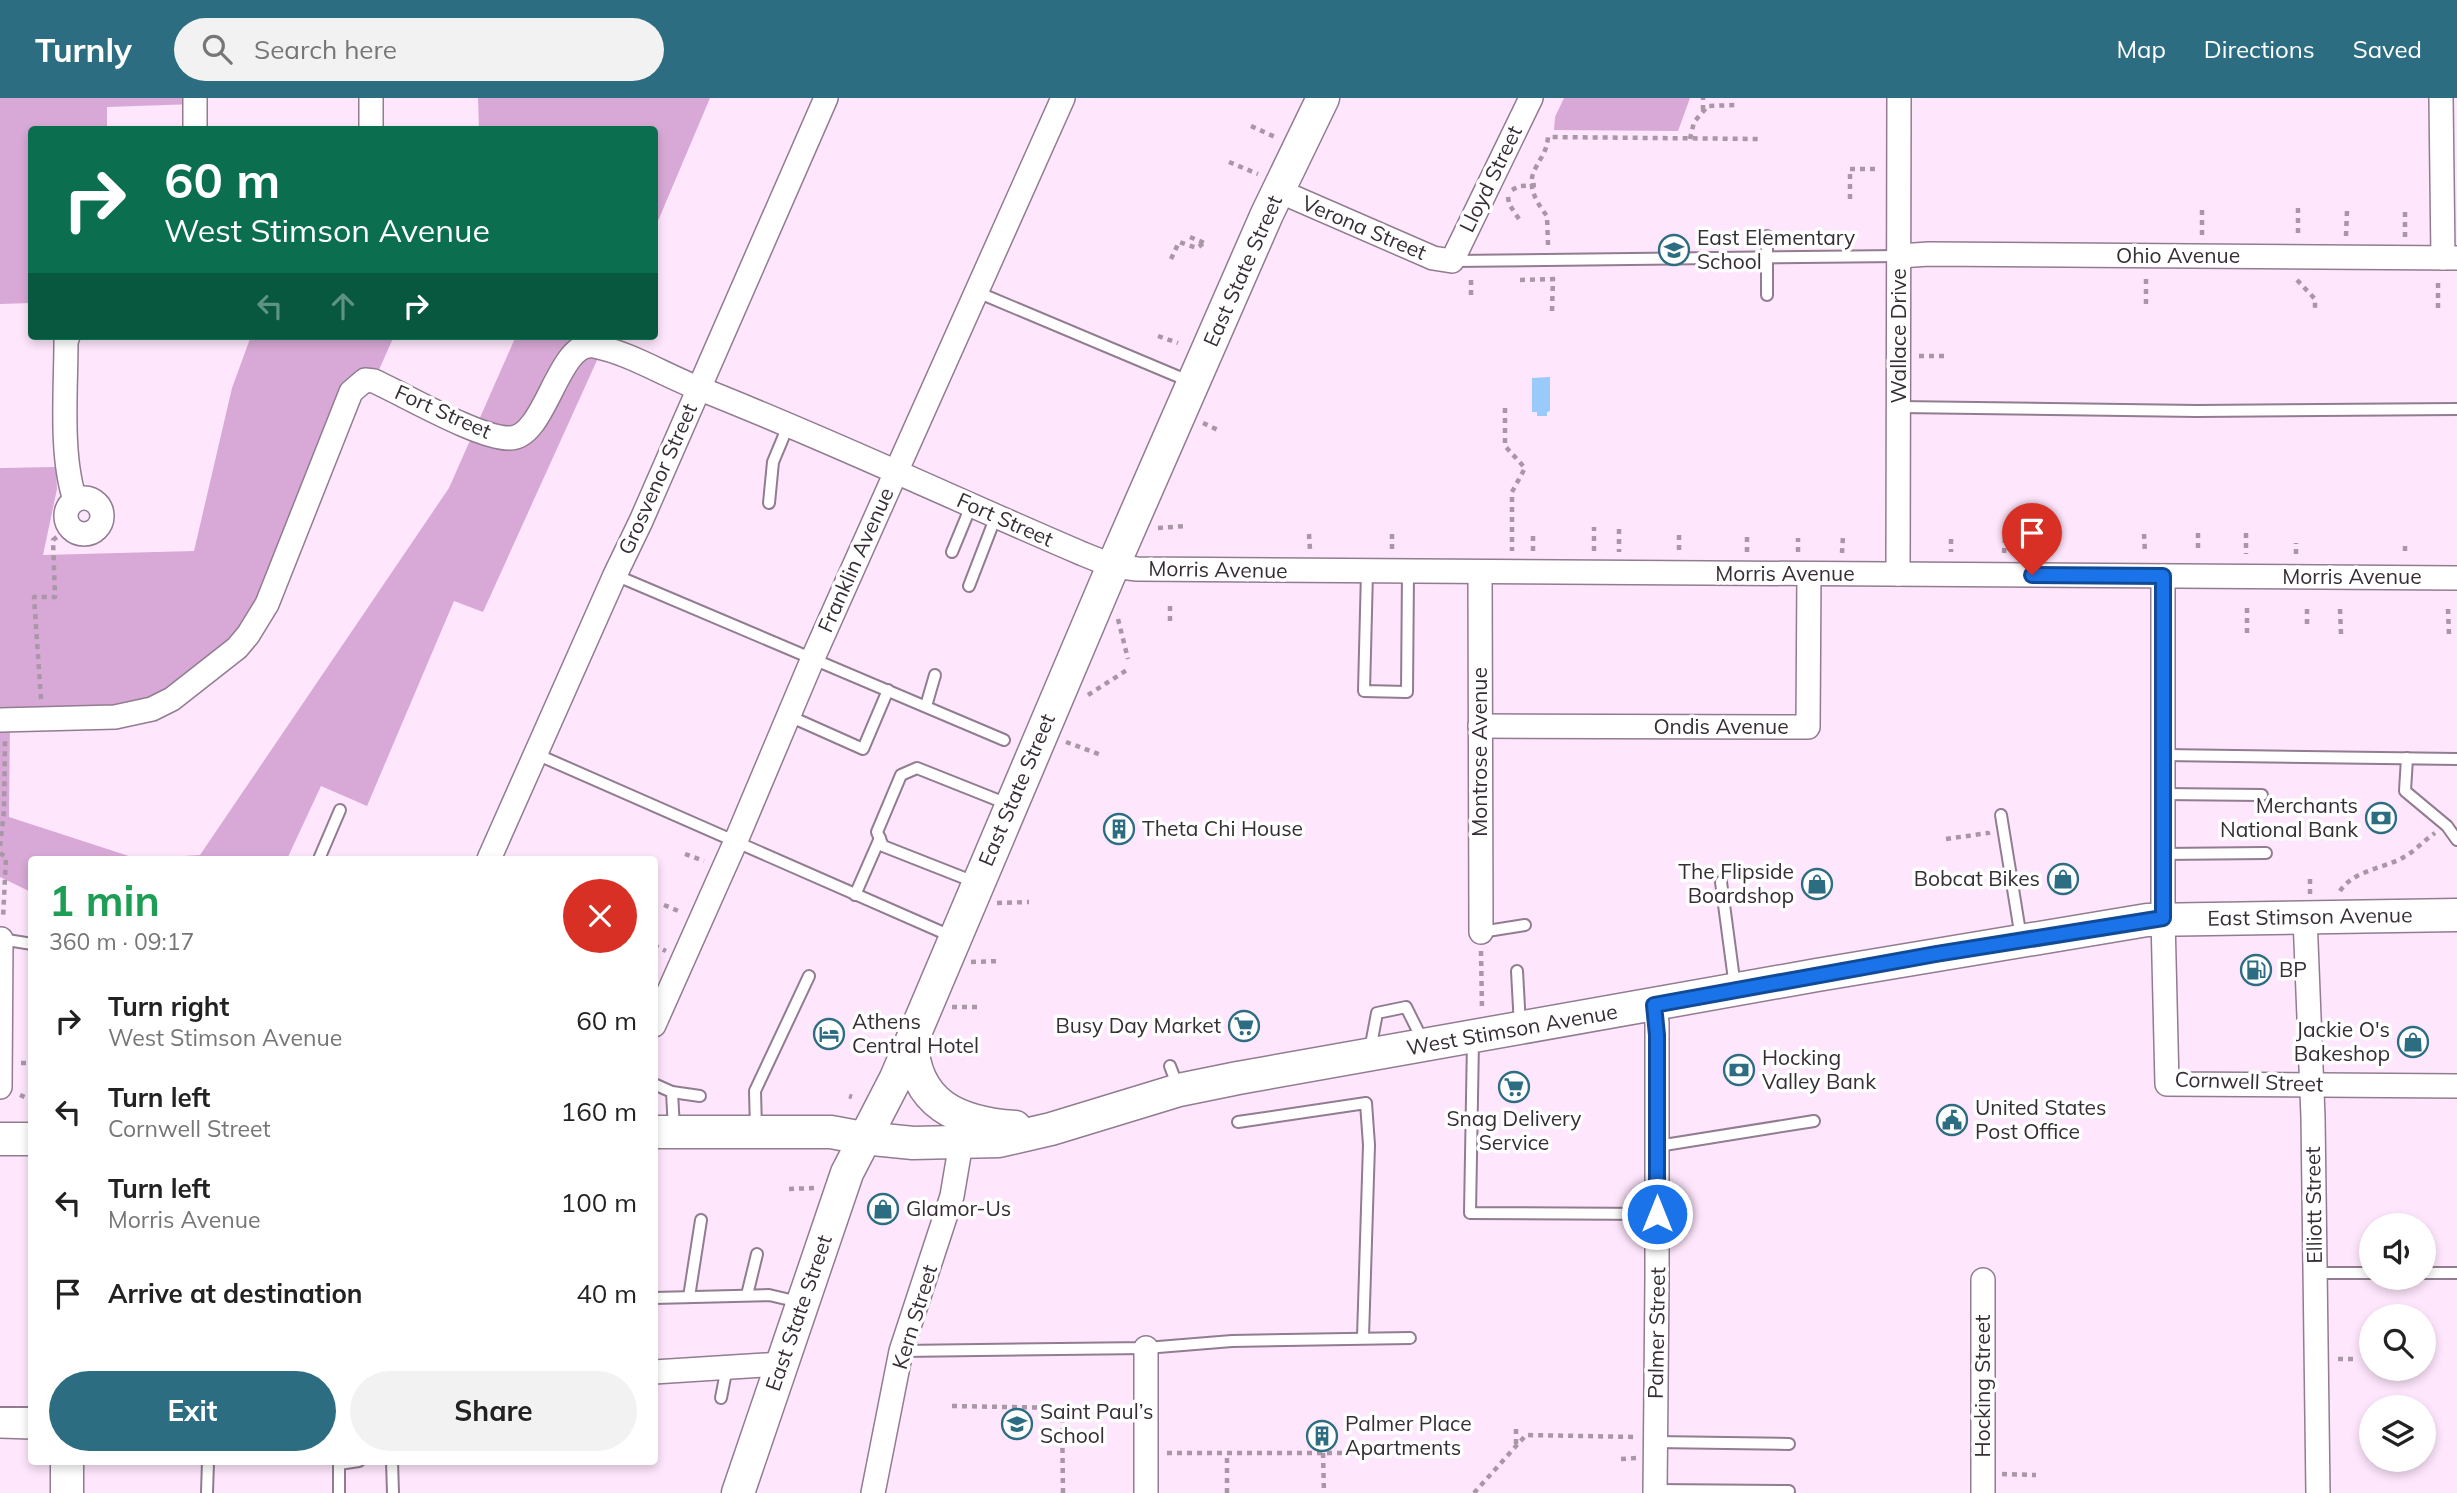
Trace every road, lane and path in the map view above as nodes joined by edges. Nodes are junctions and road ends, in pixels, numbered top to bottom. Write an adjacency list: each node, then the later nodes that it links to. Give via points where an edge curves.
1 (195, 98): 12 (street)
2 (370, 98): 13 (street)
3 (826, 98): 57 (street, Grosvenor Street)
4 (1063, 98): 44 (street, Franklin Avenue)
5 (1323, 98): 20 (main road, East State Street)
6 (1531, 98): 39 (street, Lloyd Street)
7 (1703, 98): 11 (path)
8 (1899, 98): 35 (street, Wallace Drive)
9 (2441, 98): 37 (street)
10 (1735, 105): 11 (path)
11 (1703, 110): 16 (path)
12 (195, 126)
13 (371, 126)
14 (1251, 126): 15 (path)
15 (1271, 136)
16 (1690, 139): 17 (path); 21 (path, via 1548,137 1547,150 1533,172)
17 (1759, 139)
18 (1228, 162): 20 (path)
19 (1875, 169): 22 (path, via 1850,169)
20 (1266, 182): 39 (street, Verona Street, via 1433,258); 56 (main road, East State Street)
21 (1536, 185): 27 (path, via 1519,186 1508,196); 34 (path, via 1536,205 1547,216)
22 (1850, 199)
23 (2405, 207): 33 (path)
24 (2298, 208): 29 (path)
25 (2202, 209): 28 (path)
26 (2347, 211): 31 (path)
27 (1519, 219)
28 (2202, 235)
29 (2298, 235)
30 (1767, 236): 36 (lane)
31 (2346, 236)
32 (1190, 237): 38 (path, via 1204,243 1191,247 1179,242)
33 (2405, 237)
34 (1548, 245)
35 (1899, 256): 36 (lane); 37 (street, Ohio Avenue); 58 (street, Wallace Drive)
36 (1767, 258): 39 (lane, via 1520,259); 46 (lane)
37 (2450, 258)
38 (1171, 259)
39 (1462, 266): 45 (path)
40 (1520, 279): 50 (path, via 1554,278)
41 (2146, 279): 47 (path)
42 (2297, 280): 49 (path, via 2315,299)
43 (2438, 281): 48 (path)
44 (977, 292): 56 (lane); 64 (street, Franklin Avenue)
45 (1471, 295)
46 (1767, 295)
47 (2146, 307)
48 (2438, 308)
49 (2315, 309)
50 (1552, 311)
51 (1158, 336): 53 (path)
52 (67, 340): 65 (street, via 67,447)
53 (1178, 343)
54 (1918, 355): 55 (path)
55 (1946, 356)
56 (1194, 383): 108 (main road, East State Street)
57 (698, 389): 62 (street, Fort Street); 114 (street, Grosvenor Street); 138 (street, Fort Street, via 618,354 596,346 583,347 530,428 506,439 365,380 351,392 267,604 237,648 172,699 152,709 116,717)
58 (1899, 407): 60 (lane); 113 (street, Wallace Drive)
59 (1505, 408): 91 (path, via 1506,446 1525,468 1513,492)
60 (2457, 409)
61 (1198, 421): 63 (path)
62 (788, 426): 64 (street, Fort Street); 66 (lane, via 773,462)
63 (1218, 430)
64 (895, 472): 67 (street, Fort Street); 129 (street, Franklin Avenue)
65 (75, 500): 71 (street, via 65,514); 71 (street, via 93,500 101,509 102,522 88,534)
66 (769, 503)
67 (971, 506): 68 (street, Fort Street); 93 (lane)
68 (996, 516): 108 (street, Fort Street); 117 (lane)
69 (1185, 526): 72 (path)
70 (1594, 527): 94 (path)
71 (69, 528): 136 (path, via 53,540 55,597 34,597)
72 (1152, 528)
73 (1619, 529): 95 (path)
74 (2048, 529): 101 (path)
75 (1533, 532): 92 (path)
76 (2198, 533): 104 (path)
77 (1309, 534): 89 (path)
78 (1392, 534): 90 (path)
79 (2144, 534): 103 (path)
80 (2246, 534): 105 (path)
81 (1679, 535): 96 (path)
82 (1747, 536): 97 (path)
83 (1843, 536): 99 (path)
84 (1798, 538): 98 (path)
85 (2005, 538): 102 (path)
86 (1951, 539): 100 (path)
87 (2296, 543): 106 (path)
88 (2405, 545): 107 (path)
89 (1310, 551)
90 (1392, 551)
91 (1512, 551)
92 (1533, 551)
93 (952, 552)
94 (1594, 552)
95 (1619, 552)
96 (1679, 552)
97 (1747, 552)
98 (1798, 552)
99 (1842, 552)
100 (1951, 552)
101 (2047, 552)
102 (2004, 553)
103 (2145, 553)
104 (2198, 553)
105 (2246, 554)
106 (2296, 554)
107 (2405, 554)
108 (1113, 566): 109 (street, Morris Avenue); 149 (main road, East State Street)
109 (1367, 572): 110 (street, Morris Avenue); 110 (lane, via 1364,691 1407,692)
110 (1408, 572): 111 (street, Morris Avenue)
111 (1480, 572): 112 (street, Morris Avenue); 139 (street, Montrose Avenue)
112 (1809, 574): 113 (street, Morris Avenue); 139 (street, Ondis Avenue, via 1808,727)
113 (1898, 574): 115 (street, Morris Avenue)
114 (615, 575): 129 (lane); 142 (street, Grosvenor Street)
115 (2163, 576): 116 (street, Morris Avenue); 144 (street, Cornwell Street)
116 (2457, 578)
117 (969, 586)
118 (1170, 604): 124 (path)
119 (2247, 608): 126 (path)
120 (2307, 608): 125 (path)
121 (2340, 609): 127 (path)
122 (2448, 609): 128 (path)
123 (1118, 618): 130 (path)
124 (1170, 621)
125 (2307, 624)
126 (2247, 633)
127 (2341, 634)
128 (2448, 635)
129 (813, 658): 133 (lane); 137 (street, Franklin Avenue)
130 (1128, 659)
131 (1126, 670): 134 (path)
132 (935, 676): 135 (lane)
133 (888, 690): 135 (lane); 137 (lane, via 863,749)
134 (1084, 698)
135 (926, 706): 140 (lane)
136 (41, 707)
137 (789, 716): 156 (street, Franklin Avenue)
138 (3, 724): 157 (path)
139 (1480, 726): 178 (street, Montrose Avenue)
140 (1004, 740)
141 (1065, 741): 143 (path)
142 (536, 754): 156 (lane); 164 (street, Grosvenor Street)
143 (1101, 755)
144 (2164, 755): 145 (lane); 147 (street, Cornwell Street)
145 (2407, 758): 146 (lane); 152 (lane, via 2405,791)
146 (2457, 759)
147 (2164, 794): 148 (lane); 162 (street, Cornwell Street)
148 (2262, 794)
149 (1012, 806): 153 (lane, via 917,768 901,775 877,832); 168 (main road, East State Street)
150 (340, 810): 163 (lane)
151 (2001, 815): 180 (lane)
152 (2447, 826): 155 (lane); 170 (path, via 2408,855 2354,878)
153 (880, 838): 168 (lane, via 883,846); 169 (lane)
154 (1946, 839): 158 (path, via 1988,833)
155 (2457, 840)
156 (735, 843): 169 (lane); 190 (street, Franklin Avenue)
157 (0, 846)
158 (1990, 846)
159 (0, 853): 179 (path, via 6,857)
160 (2266, 853): 162 (lane)
161 (685, 854): 165 (path)
162 (2163, 854): 176 (street, Cornwell Street)
163 (320, 856)
164 (490, 856)
165 (713, 865)
166 (2310, 879): 172 (path)
167 (1721, 882): 186 (lane)
168 (991, 893): 171 (path); 182 (main road, East State Street)
169 (855, 895): 182 (lane)
170 (2336, 897)
171 (1028, 902)
172 (2308, 902): 174 (main road, East Stimson Avenue); 176 (main road, East Stimson Avenue); 196 (street, Elliott Street)
173 (664, 905): 175 (path)
174 (2457, 915)
175 (691, 916)
176 (2163, 918): 180 (main road, West Stimson Avenue); 196 (street, Cornwell Street, via 2167,1084)
177 (1525, 925): 178 (lane)
178 (1481, 932): 191 (path)
179 (2, 935): 181 (lane); 198 (street)
180 (2021, 941): 186 (main road, West Stimson Avenue)
181 (28, 943)
182 (963, 950): 183 (path); 193 (main road, East State Street)
183 (1001, 961)
184 (1517, 971): 192 (lane)
185 (809, 976): 205 (lane, via 755,1091)
186 (1735, 990): 187 (main road, West Stimson Avenue)
187 (1654, 1005): 192 (main road, West Stimson Avenue); 210 (street, Palmer Street)
188 (951, 1007): 189 (path)
189 (978, 1007)
190 (658, 1016)
191 (1478, 1024): 192 (main road, West Stimson Avenue); 203 (main road, West Stimson Avenue, via 1425,1045 1370,1055 1174,1078); 213 (lane, via 1470,1213)
192 (1520, 1029)
193 (925, 1040): 194 (path); 203 (main road, via 912,1056 918,1077 942,1107 986,1124); 206 (main road, East State Street, via 896,1078)
194 (958, 1046)
195 (658, 1086): 199 (lane)
196 (2312, 1086): 197 (street, Cornwell Street); 216 (street, Elliott Street)
197 (2457, 1086)
198 (0, 1087)
199 (672, 1092): 200 (lane); 204 (lane)
200 (700, 1096)
201 (1814, 1121): 210 (lane)
202 (1238, 1122): 225 (lane, via 1366,1103 1369,1145)
203 (1051, 1129): 209 (main road, West Stimson Avenue, via 999,1141)
204 (664, 1132): 205 (main road, West Stimson Avenue)
205 (756, 1132): 206 (main road, West Stimson Avenue, via 831,1132)
206 (863, 1138): 209 (main road, West Stimson Avenue); 224 (main road, East State Street)
207 (0, 1139): 208 (main road)
208 (28, 1139)
209 (961, 1143): 228 (street, Kern Street, via 952,1196)
210 (1658, 1146): 213 (street, Palmer Street)
211 (819, 1188): 212 (path)
212 (789, 1189)
213 (1657, 1214): 241 (street, Palmer Street)
214 (701, 1220): 222 (lane)
215 (757, 1254): 221 (lane)
216 (2316, 1273): 217 (lane); 268 (street, Elliott Street)
217 (2359, 1273)
218 (2436, 1273): 219 (lane)
219 (2457, 1273)
220 (1983, 1280): 267 (street, Hocking Street)
221 (747, 1295): 222 (lane); 224 (lane)
222 (689, 1297): 223 (lane)
223 (658, 1298)
224 (802, 1302): 231 (main road, East State Street)
225 (1363, 1337): 226 (lane); 227 (lane)
226 (1410, 1338)
227 (1146, 1348): 228 (lane); 263 (street)
228 (901, 1351): 261 (street, Kern Street)
229 (2330, 1359): 230 (path)
230 (2354, 1359)
231 (781, 1364): 232 (street); 260 (main road, East State Street)
232 (727, 1367): 233 (street); 234 (lane)
233 (658, 1372)
234 (721, 1398)
235 (952, 1406): 262 (path, via 1062,1408)
236 (0, 1413): 237 (lane)
237 (28, 1413)
238 (0, 1426): 239 (street)
239 (28, 1427)
240 (1516, 1427): 243 (path)
241 (1648, 1440): 242 (lane); 243 (path, via 1526,1434); 254 (street, Palmer Street)
242 (1789, 1444)
243 (1516, 1446): 266 (path)
244 (1159, 1453): 245 (path)
245 (1227, 1453): 246 (path); 264 (path)
246 (1322, 1453): 247 (path); 265 (path)
247 (1422, 1453)
248 (67, 1465): 256 (main road)
249 (208, 1465): 257 (lane)
250 (339, 1465): 258 (lane)
251 (392, 1465): 259 (lane)
252 (2000, 1474): 253 (path)
253 (2036, 1475)
254 (1655, 1491): 255 (lane)
255 (1789, 1491)
256 (67, 1493)
257 (207, 1493)
258 (339, 1493)
259 (393, 1493)
260 (738, 1493)
261 (873, 1493)
262 (1063, 1493)
263 (1146, 1493)
264 (1227, 1493)
265 (1324, 1493)
266 (1474, 1493)
267 (1983, 1493)
268 (2318, 1493)

